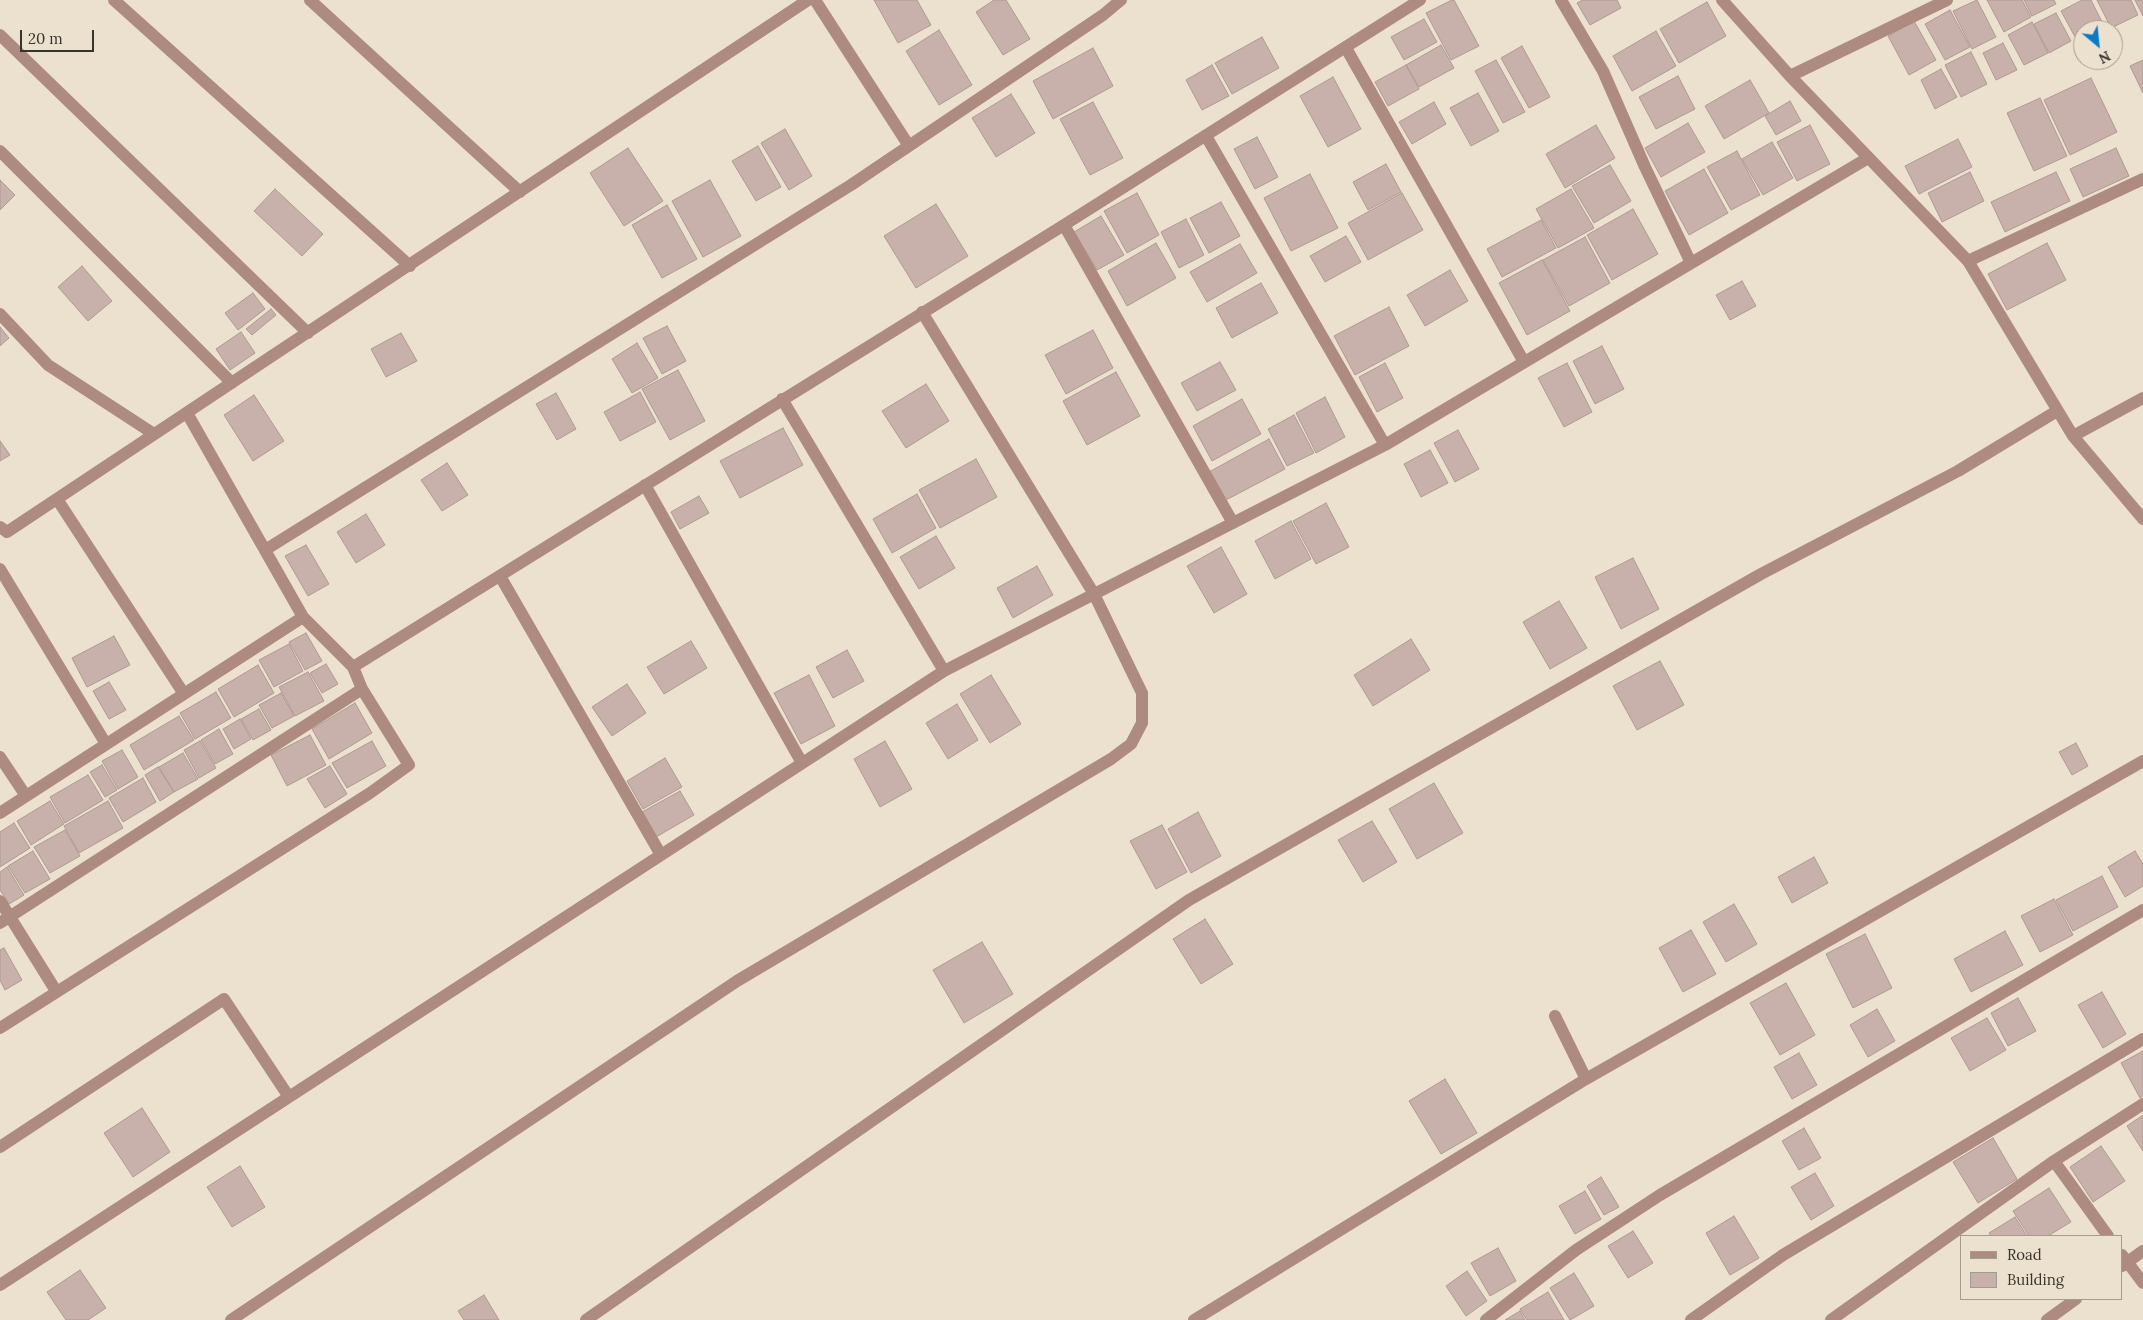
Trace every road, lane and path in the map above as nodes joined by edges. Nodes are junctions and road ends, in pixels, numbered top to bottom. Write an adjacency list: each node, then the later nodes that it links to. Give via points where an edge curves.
1 (114, 0): 22 (street)
2 (310, 0): 18 (street)
3 (808, 0): 18 (street)
4 (815, 0): 14 (street)
5 (1121, 0): 14 (street)
6 (1420, 0): 11 (street)
7 (1561, 0): 21 (street, via 1603,71)
8 (1722, 0): 12 (street)
9 (1947, 0): 12 (street)
10 (0, 35): 25 (street)
11 (1346, 48): 13 (street); 26 (street)
12 (1790, 76): 16 (street)
13 (1206, 136): 19 (street); 34 (street)
14 (909, 146): 40 (street)
15 (0, 151): 27 (street)
16 (1868, 158): 20 (street); 21 (street)
17 (2143, 179): 20 (street)
18 (520, 192): 22 (street)
19 (1064, 225): 23 (street); 38 (street)
20 (1968, 261): 30 (street)
21 (1691, 263): 26 (street)
22 (410, 266): 25 (street)
23 (922, 312): 29 (street); 43 (street)
24 (0, 314): 32 (street, via 48,365)
25 (308, 333): 27 (street)
26 (1524, 362): 34 (street)
27 (232, 383): 31 (street)
28 (2143, 398): 33 (street)
29 (782, 399): 35 (street); 46 (street)
30 (2057, 411): 33 (street); 75 (street, via 1958,471 1762,574 1189,900)
31 (187, 413): 32 (street); 40 (street)
32 (154, 434): 36 (street)
33 (2073, 436): 37 (street)
34 (1385, 445): 38 (street)
35 (645, 485): 42 (street); 52 (street)
36 (56, 499): 39 (street, via 7,532); 48 (street)
37 (2143, 519)
38 (1233, 523): 43 (street)
39 (0, 527)
40 (265, 550): 44 (street)
41 (0, 569): 49 (street)
42 (500, 576): 45 (street); 55 (street)
43 (1094, 594): 46 (street); 74 (street, via 1142,693 1142,723 1131,744 1111,759 738,981)
44 (304, 616): 45 (street); 48 (street)
45 (353, 667): 47 (street)
46 (944, 671): 52 (street)
47 (362, 689): 58 (street); 59 (street, via 408,765 370,793)
48 (184, 694): 49 (street)
49 (106, 744): 53 (street)
50 (0, 757): 53 (street)
51 (2143, 761): 63 (street)
52 (802, 763): 55 (street)
53 (26, 796): 54 (street)
54 (0, 813)
55 (661, 854): 64 (street)
56 (0, 901): 58 (street)
57 (2143, 910): 77 (street, via 1660,1195 1576,1250)
58 (5, 919): 59 (street)
59 (56, 991): 61 (street)
60 (1555, 1016): 63 (street)
61 (0, 1028)
62 (2143, 1039): 78 (street, via 1783,1256)
63 (1586, 1079): 76 (street)
64 (289, 1097): 66 (street, via 224,999); 72 (street)
65 (2143, 1104): 67 (street)
66 (0, 1147)
67 (2054, 1161): 68 (street); 79 (street)
68 (2107, 1235)
69 (2143, 1251): 70 (street)
70 (2124, 1261): 71 (street)
71 (2143, 1284)
72 (0, 1285)
73 (2075, 1300): 80 (street)
74 (231, 1320)
75 (586, 1320)
76 (1194, 1320)
77 (1486, 1320)
78 (1691, 1320)
79 (1831, 1320)
80 (2047, 1320)

